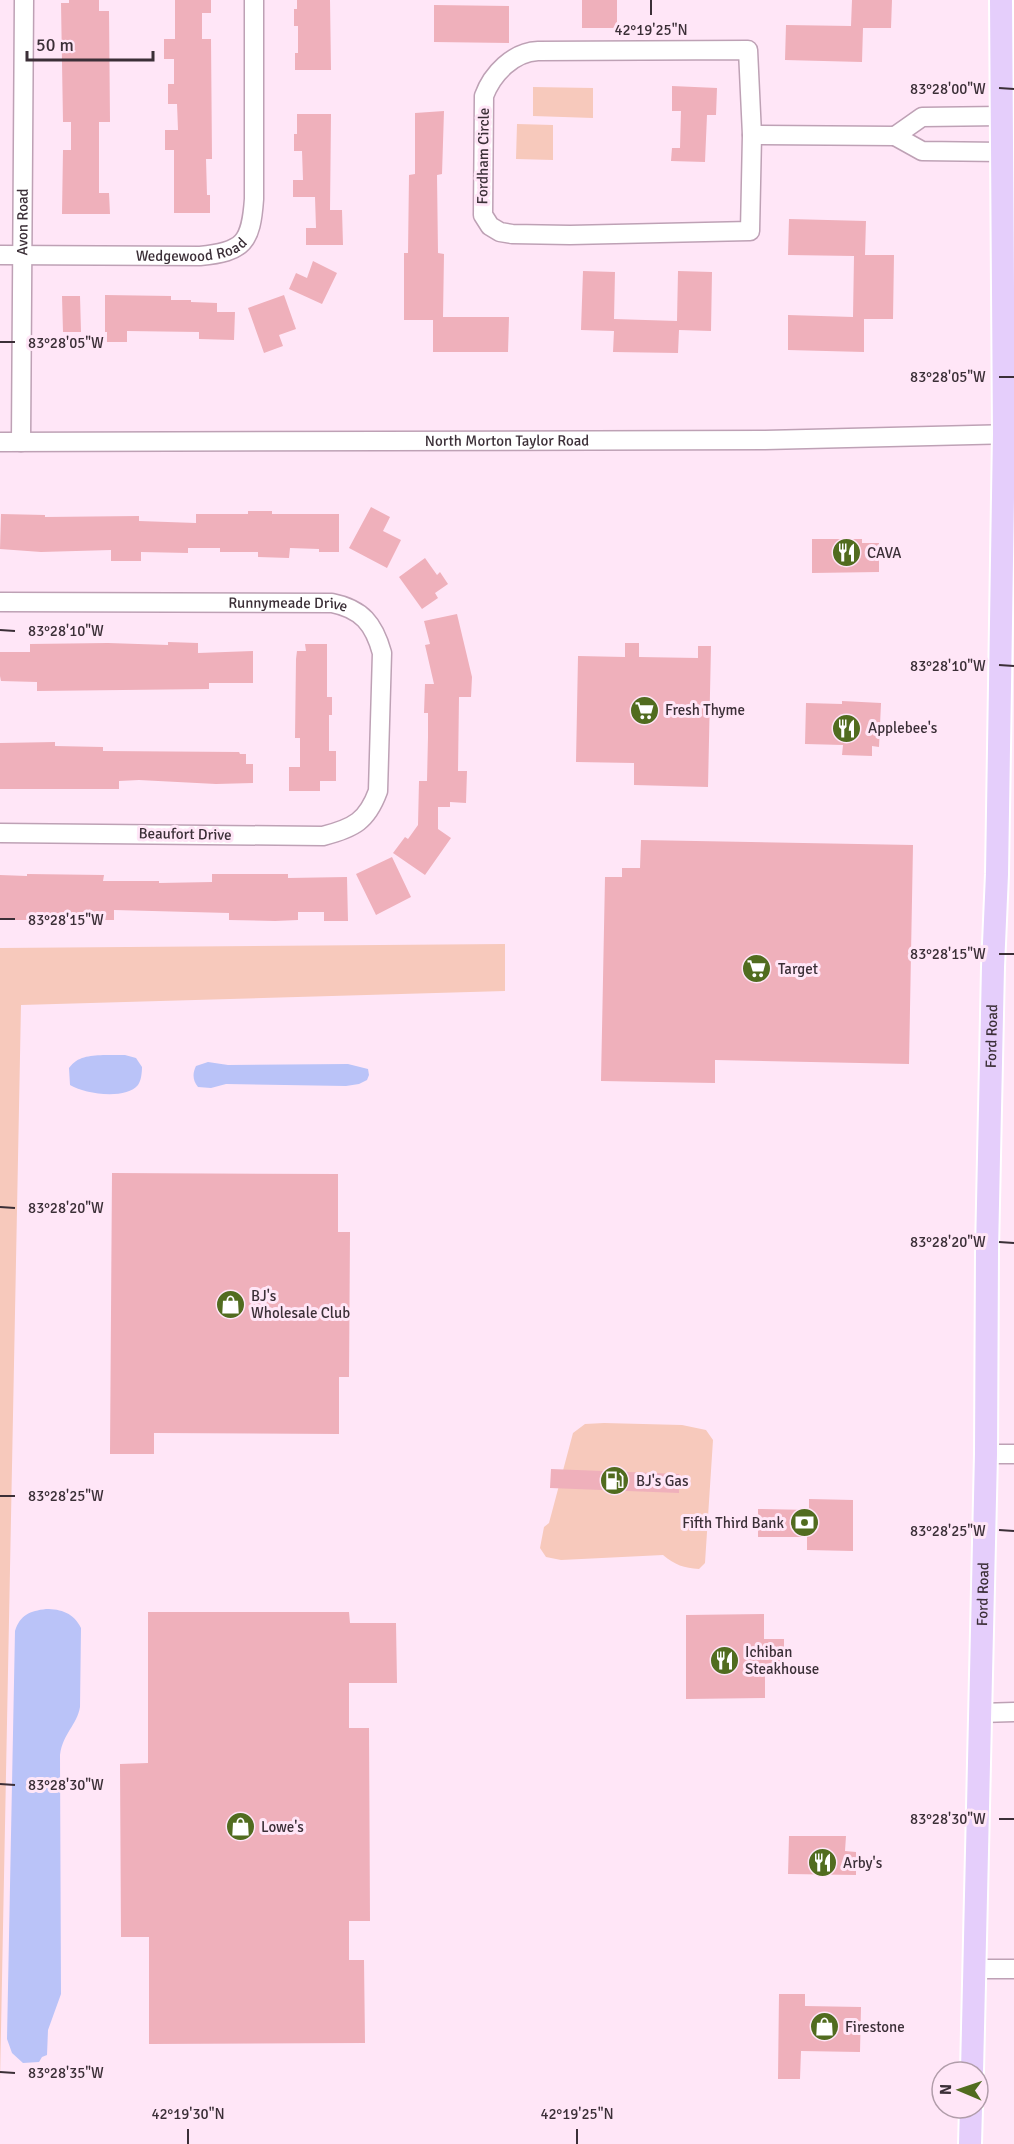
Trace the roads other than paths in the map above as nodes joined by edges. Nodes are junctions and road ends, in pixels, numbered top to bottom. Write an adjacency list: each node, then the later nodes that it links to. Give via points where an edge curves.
1 (24, 0): 9 (street, Avon Road)
2 (254, 0): 9 (street, Wedgewood Road, via 254,199 252,224 243,242 227,252 200,256)
3 (1001, 0): 4 (main road, Ford Road)
4 (1002, 116): 6 (street, via 922,117); 7 (main road, Ford Road)
5 (752, 135): 5 (street, Fordham Circle, via 748,50 529,51 515,57 489,83 484,96 483,215 490,226 512,234 750,231); 6 (street)
6 (895, 136): 7 (street, via 922,151)
7 (1002, 152): 10 (main road, Ford Road)
8 (0, 255): 9 (street, Wedgewood Road)
9 (23, 255): 12 (street, Avon Road)
10 (1009, 434): 12 (street, North Morton Taylor Road, via 765,440); 16 (main road, Ford Road, via 987,1232)
11 (0, 442): 12 (street, North Morton Taylor Road)
12 (21, 442)
13 (0, 602): 14 (street, Runnymeade Drive, via 332,603 351,608 373,628 382,653 379,783)
14 (365, 816): 15 (street, Beaufort Drive, via 349,828 323,836)
15 (0, 833)
16 (986, 1454): 17 (street); 19 (main road, Ford Road)
17 (1014, 1454)
18 (1014, 1712): 19 (street)
19 (980, 1713): 21 (main road, Ford Road)
20 (1014, 1969): 21 (street)
21 (975, 1970): 22 (main road, Ford Road)
22 (972, 2060)
23 (971, 2120): 24 (main road)
24 (970, 2144)

